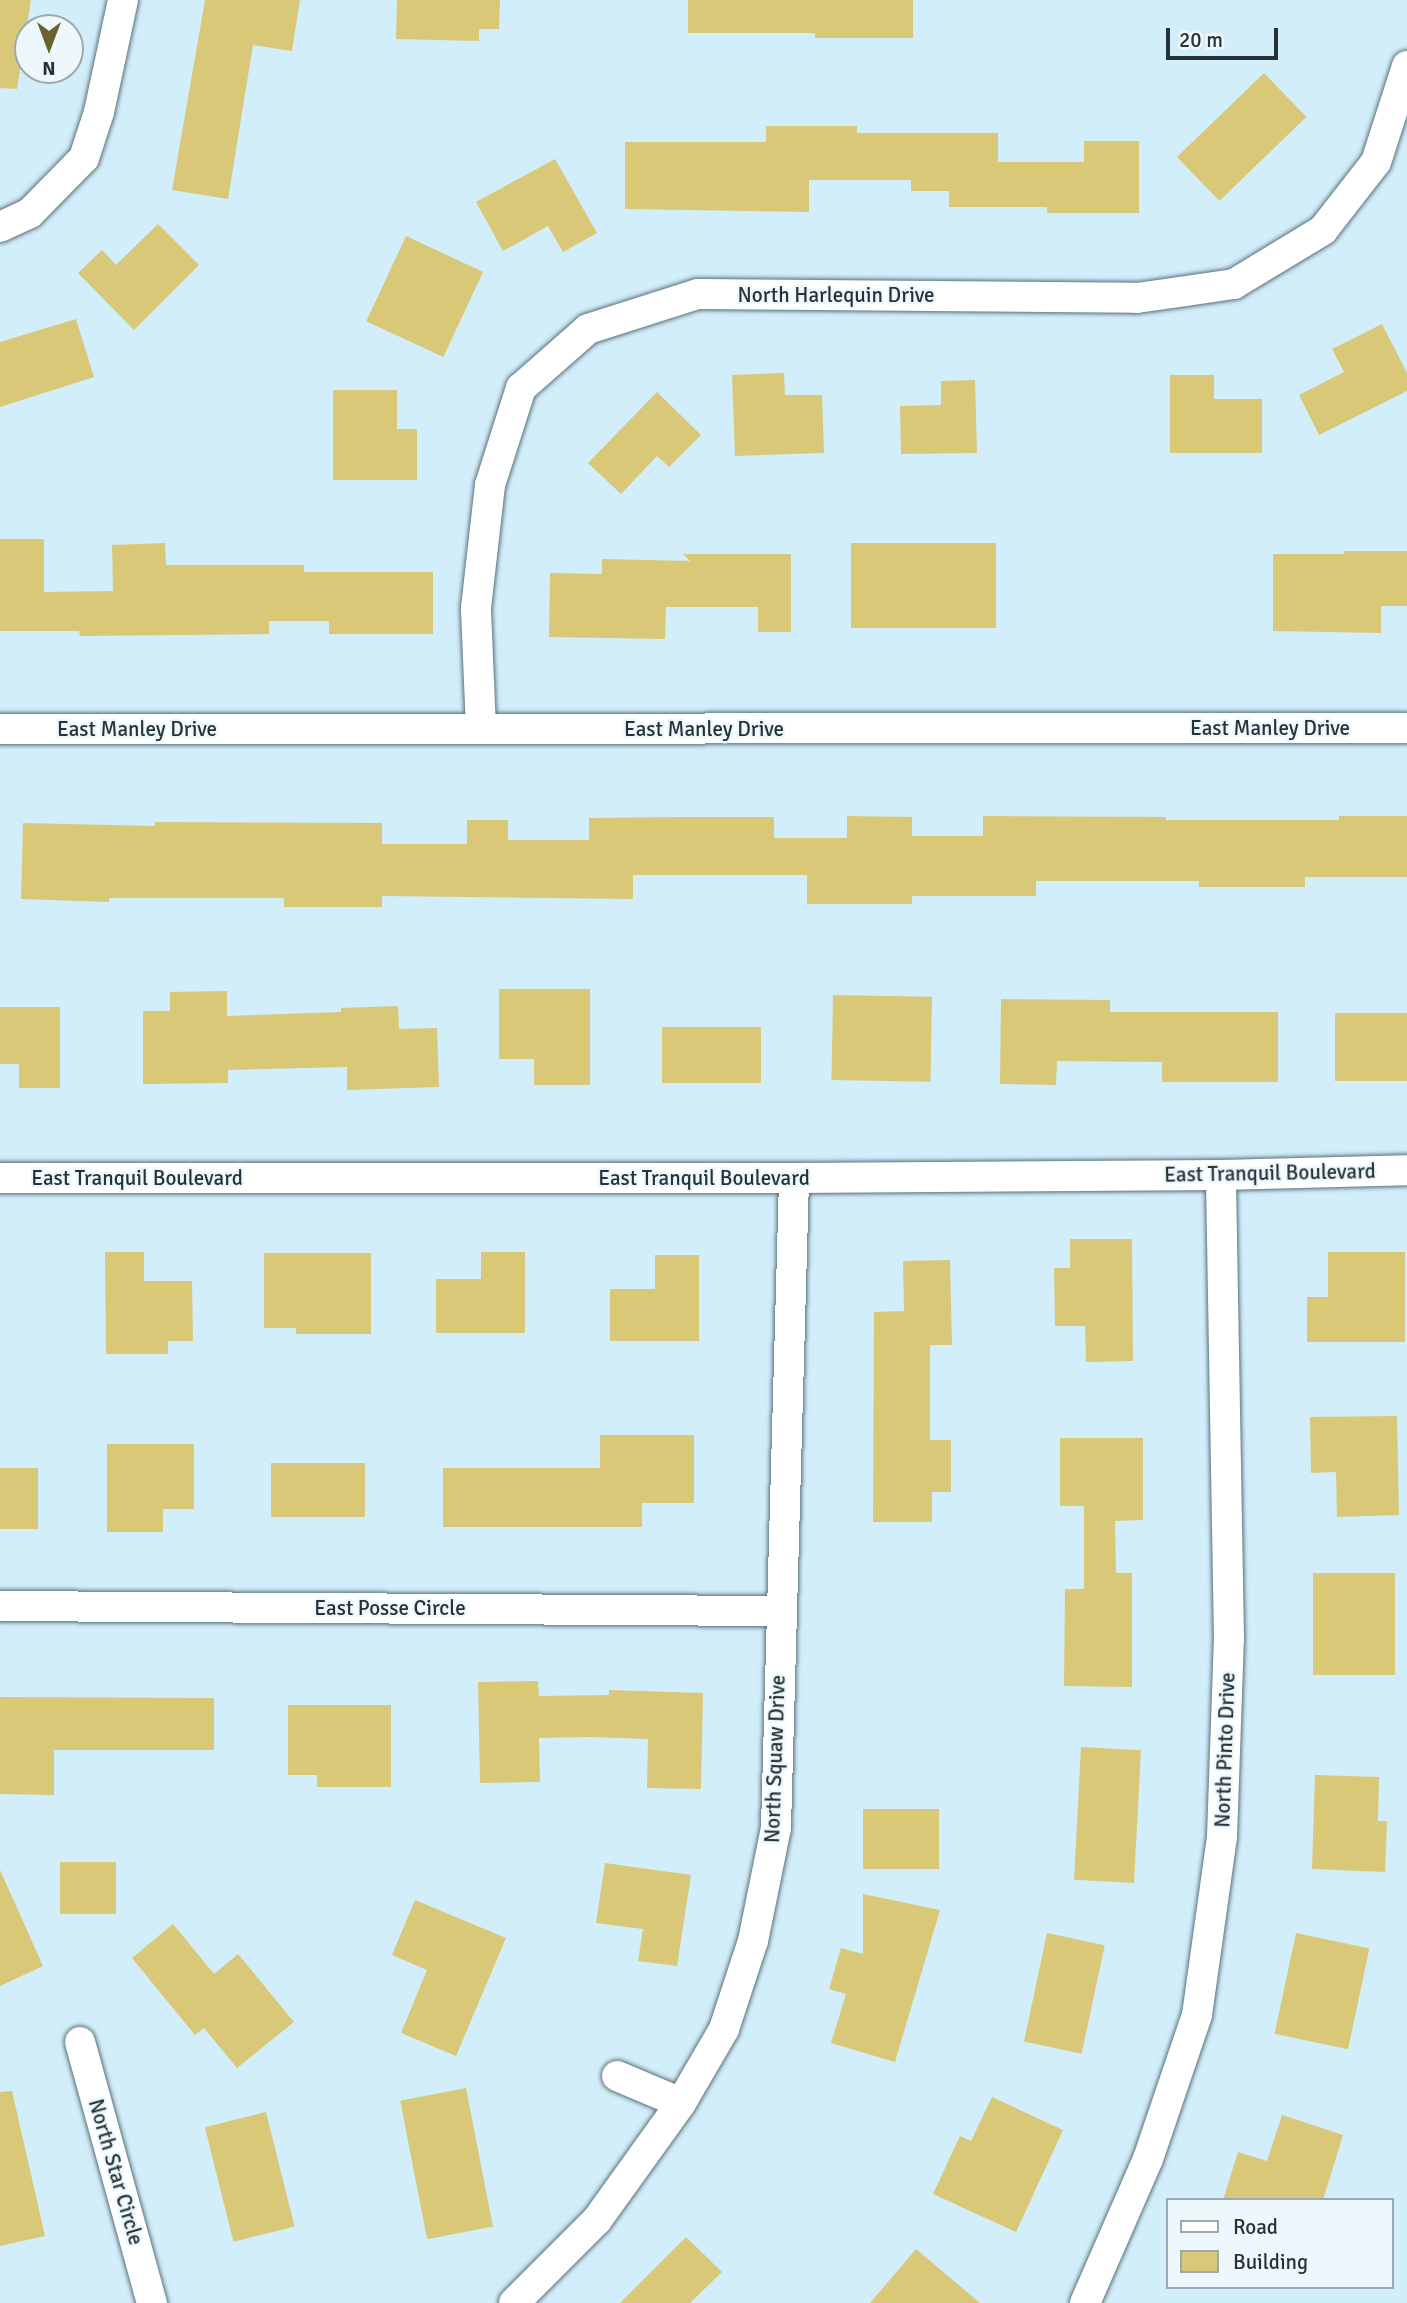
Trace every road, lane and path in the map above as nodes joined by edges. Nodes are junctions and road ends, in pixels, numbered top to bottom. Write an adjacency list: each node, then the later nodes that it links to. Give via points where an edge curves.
1 (123, 0): 3 (street, via 99,112 84,158 30,213)
2 (1407, 66): 6 (street, North Harlequin Drive, via 1376,162 1323,230 1234,284 1137,298 698,295 588,329 522,388 490,485 476,608)
3 (0, 227)
4 (1407, 728): 6 (street, East Manley Drive)
5 (0, 729): 6 (street, East Manley Drive)
6 (481, 729)
7 (1407, 1170): 8 (street, East Tranquil Boulevard)
8 (1221, 1175): 10 (street, East Tranquil Boulevard); 18 (street, North Pinto Drive, via 1229,1639 1222,1837 1197,2015 1148,2159)
9 (0, 1178): 10 (street, East Tranquil Boulevard)
10 (794, 1178): 12 (street, North Squaw Drive)
11 (0, 1606): 12 (street, East Posse Circle)
12 (779, 1611): 15 (street, North Squaw Drive, via 773,1841 753,1941 724,2029)
13 (80, 2042): 16 (street, North Star Circle)
14 (617, 2076): 15 (street)
15 (681, 2103): 17 (street, North Squaw Drive, via 597,2220)
16 (152, 2303)
17 (514, 2303)
18 (1085, 2303)

